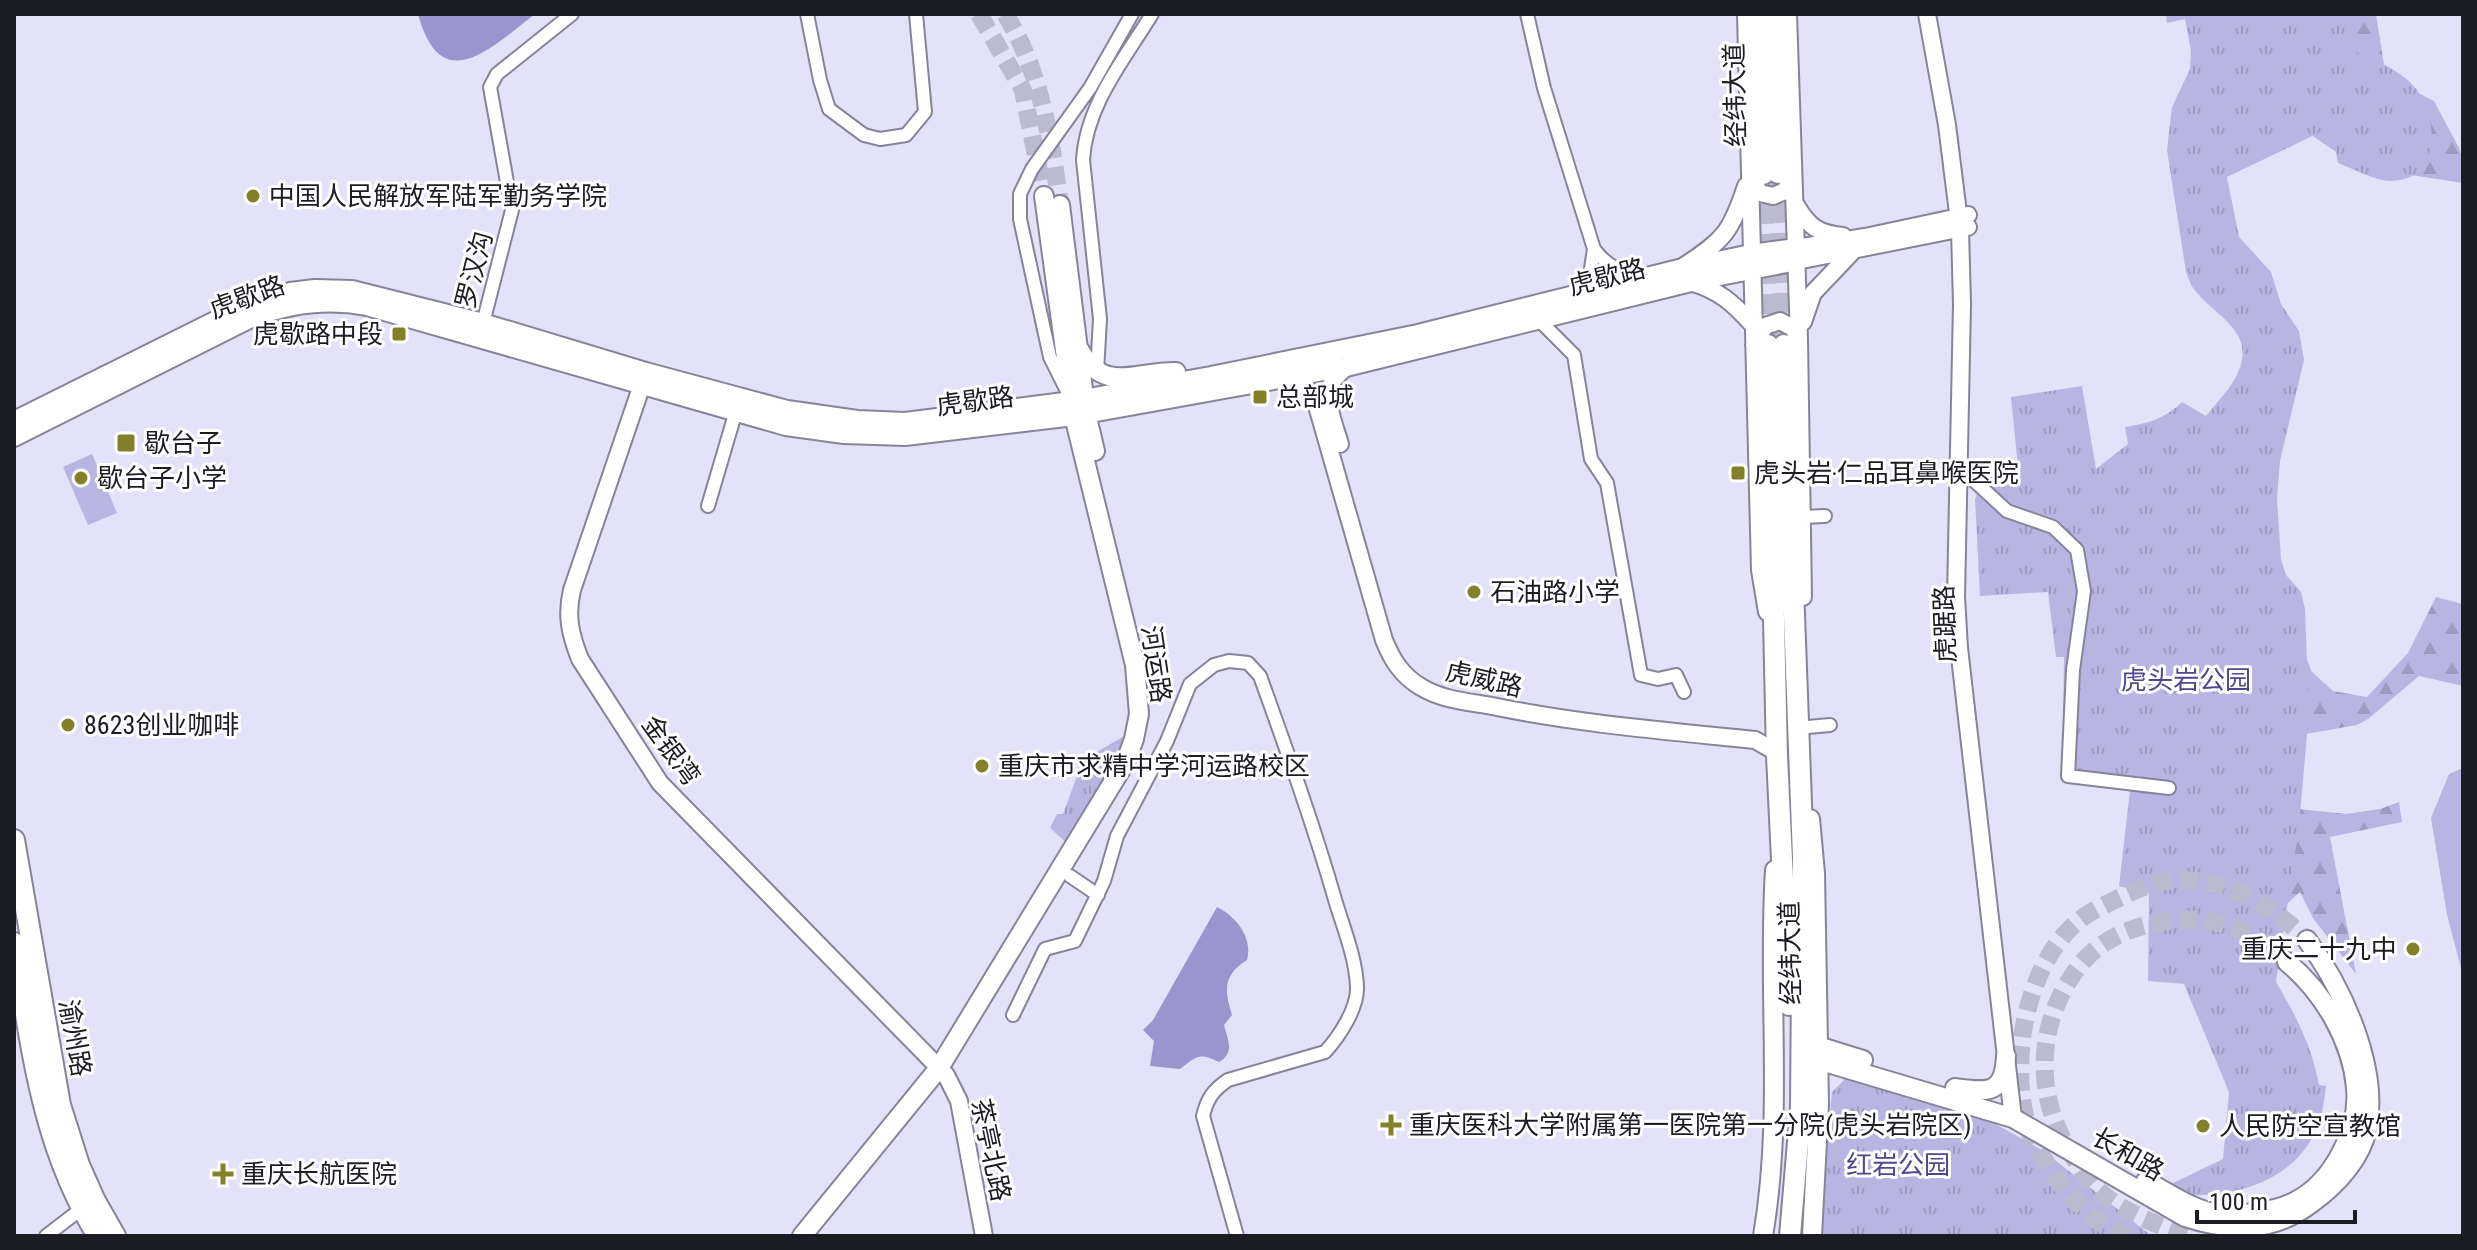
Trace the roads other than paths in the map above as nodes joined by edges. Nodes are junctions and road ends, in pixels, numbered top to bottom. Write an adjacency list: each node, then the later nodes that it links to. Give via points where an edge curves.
1 (572, 14): 26 (street, 罗汉沟, via 497,74 490,87 512,210)
2 (807, 14): 3 (street, via 829,109 864,135 880,139 906,135 925,112)
3 (916, 14)
4 (1132, 14): 12 (street)
5 (1152, 14): 13 (street, via 1093,112)
6 (1527, 14): 18 (street, via 1540,75)
7 (1746, 14): 14 (street)
8 (1759, 14): 14 (main road, 经纬大道)
9 (1774, 14): 14 (main road, 经纬大道)
10 (1788, 14): 14 (street)
11 (1927, 14): 16 (street, 虎踞路)
12 (1060, 130): 13 (street, via 1078,129); 34 (street, via 1025,182 1019,206 1050,357)
13 (1083, 160): 30 (street, via 1100,319)
14 (1771, 174): 15 (street); 20 (street); 22 (street, via 1725,235)
15 (1795, 202): 17 (street, via 1813,229); 19 (street)
16 (1965, 222): 17 (street, 虎歇路); 38 (street, 虎踞路, via 1972,303); 59 (street, 虎踞路, via 1956,597)
17 (1859, 244): 19 (street, 虎歇路); 27 (street, via 1813,293 1804,316)
18 (1594, 249): 21 (street, via 1620,272); 23 (street, via 1585,284)
19 (1796, 254): 20 (main road, 虎歇路); 27 (street)
20 (1751, 261): 22 (main road, 虎歇路); 25 (street)
21 (1655, 276): 22 (main road, 虎歇路); 23 (main road, 虎歇路)
22 (1685, 276): 24 (main road, 虎歇路); 25 (street, via 1714,289)
23 (1564, 299): 31 (main road, 虎歇路)
24 (1540, 321): 29 (main road, 虎歇路); 43 (street, via 1574,355 1591,459 1607,483 1641,675 1676,675)
25 (1753, 325): 27 (street)
26 (481, 330): 32 (main road, 虎歇路); 36 (main road, 虎歇路, via 352,290 290,292 243,307); 37 (main road, 虎歇路, via 351,303 292,305 251,318)
27 (1776, 343): 41 (street); 42 (main road, 经纬大道); 44 (main road)
28 (1078, 348): 30 (main road); 34 (main road, 河运路); 34 (main road, 河运路, via 1052,200)
29 (1346, 367): 33 (main road, 虎歇路); 44 (street, 虎威路, via 1330,388 1333,418 1391,638 1414,673 1438,688 1546,710 1754,733)
30 (1097, 372): 31 (main road, via 1111,378 1163,372)
31 (1211, 376): 34 (main road, 虎歇路)
32 (644, 378): 34 (main road, 虎歇路, via 857,420 905,422); 35 (main road, 虎歇路); 60 (street, 金银湾, via 570,599 569,623 580,659 660,783)
33 (1294, 378): 34 (main road, 虎歇路); 47 (street, 虎威路, via 1315,399 1384,640 1409,678 1452,698 1552,719 1755,740)
34 (1079, 407): 35 (main road, 虎歇路, via 889,435 816,432); 52 (main road, 河运路, via 1146,663 1149,714 1136,764); 60 (main road, 河运路, via 1135,665 1139,714 1134,739 1126,761)
35 (736, 411): 39 (street)
36 (14, 421)
37 (14, 437)
38 (1968, 475): 49 (street, via 2007,511 2053,527 2077,550 2084,591 2073,670 2068,776); 62 (street, 虎踞路, via 1968,646)
39 (708, 506)
40 (1825, 516): 41 (street)
41 (1802, 517): 42 (street, via 1803,600)
42 (1795, 670): 46 (main road, 经纬大道)
43 (1684, 692)
44 (1776, 718): 47 (main road)
45 (1830, 725): 46 (street)
46 (1797, 728): 48 (main road, 经纬大道)
47 (1777, 756): 50 (main road)
48 (1798, 760): 58 (main road, 经纬大道, via 1815,873); 73 (main road, via 1803,857 1801,1107)
49 (2169, 788)
50 (1779, 804): 71 (main road, 经纬大道, via 1773,908 1775,1119); 72 (main road, via 1789,1106)
51 (14, 840): 63 (main road, 渝州路, via 60,1105)
52 (1070, 876): 53 (street); 60 (main road, 河运路)
53 (1098, 895): 57 (street, via 1075,941 1045,949); 70 (street, via 1117,836 1190,684 1214,665 1248,663 1260,676 1315,828 1357,987 1355,1001 1325,1052 1228,1080 1206,1103 1203,1116)
54 (2307, 940): 62 (main road, 长和路, via 2346,1001 2368,1081 2369,1104 2367,1131 2355,1158 2304,1209 2262,1226 2214,1226 2185,1217)
55 (14, 943): 63 (main road, 渝州路, via 44,1112 63,1171)
56 (2287, 962): 62 (main road, 长和路, via 2332,1015 2356,1088 2352,1127 2342,1149 2331,1169 2297,1201 2261,1212 2218,1215)
57 (1013, 1015)
58 (1818, 1053): 61 (main road, 长和路); 62 (main road, 长和路); 74 (main road, 经纬大道)
59 (2006, 1056): 61 (main road, via 1998,1085); 62 (street, 虎踞路)
60 (942, 1072): 67 (main road, 河运路); 68 (main road, 河运路); 69 (street, 茶亭北路, via 959,1101)
61 (1955, 1088): 62 (main road, 长和路)
62 (2016, 1114)
63 (88, 1204): 64 (street); 65 (main road, 渝州路); 66 (main road, 渝州路)
64 (46, 1236)
65 (98, 1236)
66 (115, 1236)
67 (802, 1236)
68 (818, 1236)
69 (984, 1236)
70 (1237, 1236)
71 (1763, 1236)
72 (1777, 1236)
73 (1790, 1236)
74 (1812, 1236)

